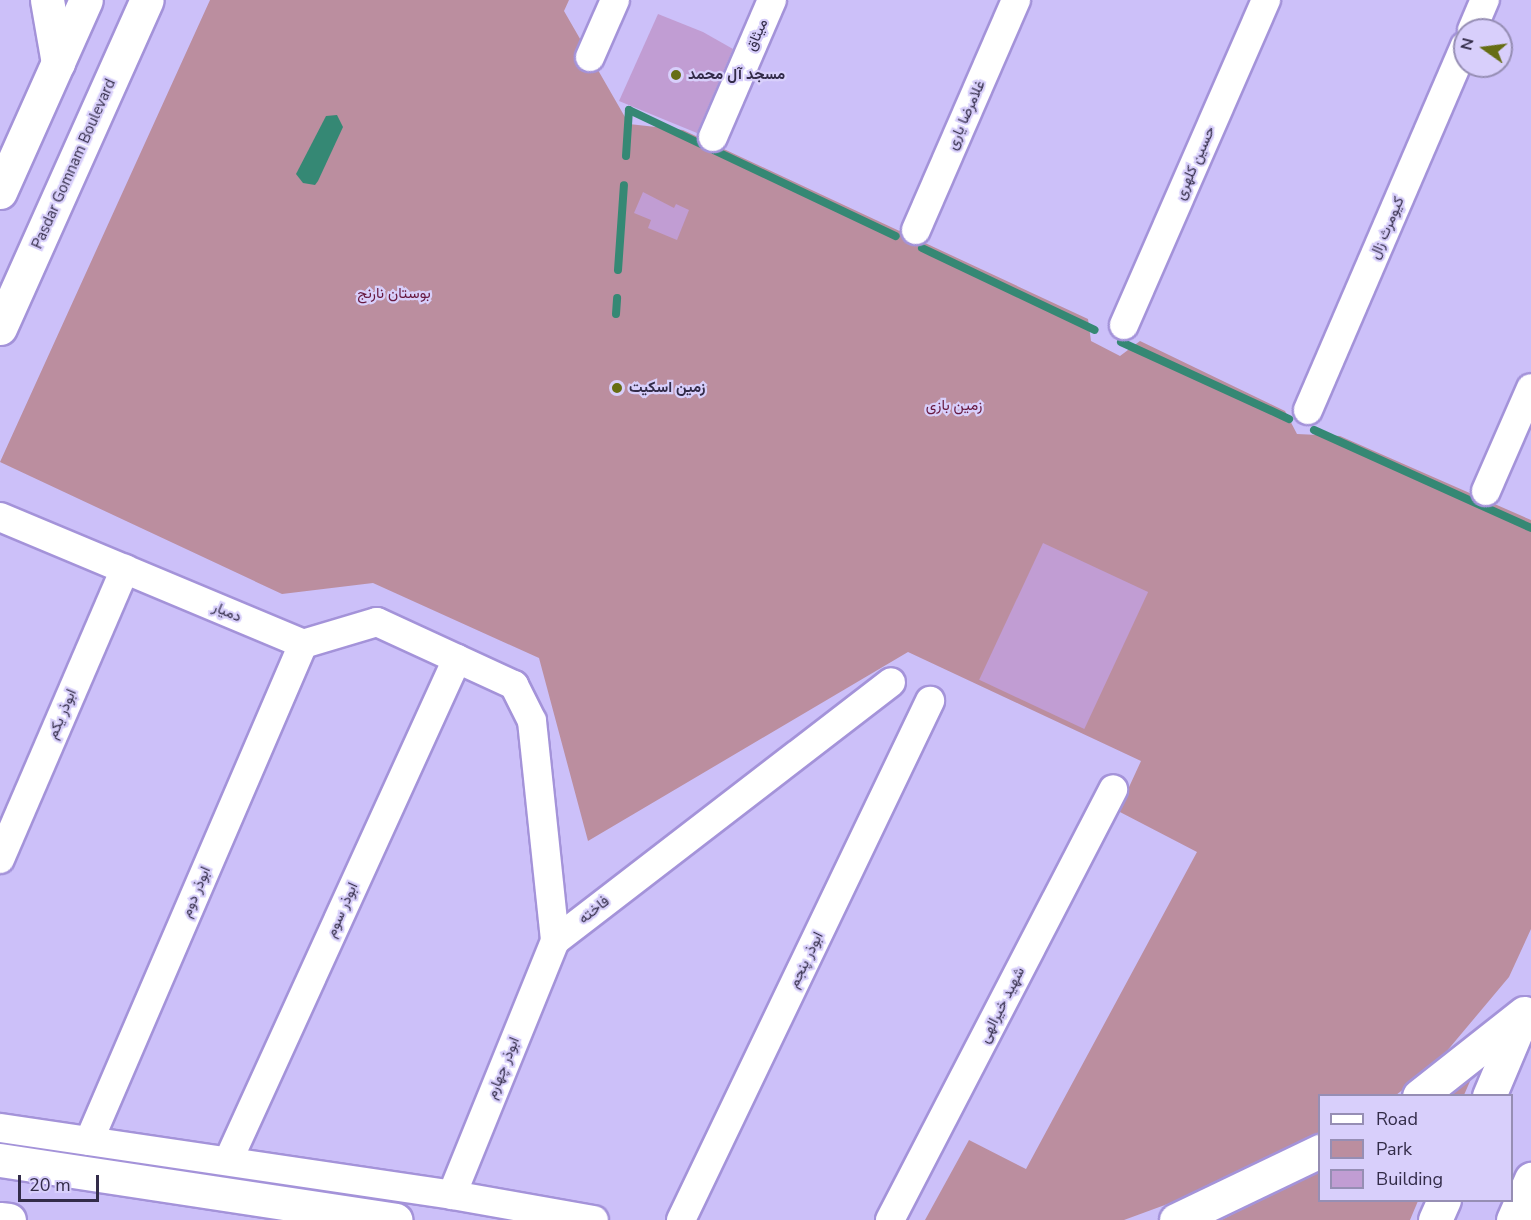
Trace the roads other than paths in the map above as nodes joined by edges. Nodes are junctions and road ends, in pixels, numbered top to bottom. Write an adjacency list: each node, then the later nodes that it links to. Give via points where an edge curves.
1 (47, 0): 11 (main road)
2 (86, 0): 11 (main road)
3 (147, 0): 17 (main road, Pasdar Gomnam Boulevard)
4 (615, 0): 10 (street)
5 (772, 0): 13 (street, میثاق)
6 (1016, 0): 15 (street, غلامرضا یاری)
7 (1266, 0): 16 (street, حسین کلهری)
8 (1485, 0): 9 (street)
9 (1477, 18)
10 (590, 57)
11 (58, 63): 14 (main road)
12 (1453, 74): 19 (street, کیومرث زال)
13 (713, 137)
14 (0, 192)
15 (916, 230)
16 (1124, 326)
17 (0, 328)
18 (1531, 388): 20 (street)
19 (1308, 410)
20 (1486, 491)
21 (0, 517): 22 (street, دمیار)
22 (125, 569): 23 (street, دمیار); 28 (street, ابوذر یکم)
23 (303, 644): 24 (street, via 377,622); 34 (street, ابوذر دوم)
24 (457, 659): 29 (street, فاخته, via 513,684 532,722); 37 (street, ابوذر سوم)
25 (891, 682): 29 (street, فاخته)
26 (930, 701): 45 (street, ابوذر پنجم)
27 (1113, 789): 46 (street, شهید خیرالهی)
28 (0, 859)
29 (555, 940): 39 (street, ابوذر چهارم)
30 (1527, 1005): 31 (main road); 32 (main road)
31 (1420, 1094)
32 (1488, 1094)
33 (0, 1128): 34 (street)
34 (89, 1141): 37 (street)
35 (1318, 1152): 47 (main road)
36 (0, 1160): 43 (main road)
37 (228, 1161): 39 (street)
38 (1531, 1179): 49 (main road)
39 (452, 1195): 44 (street)
40 (1443, 1202): 48 (main road)
41 (0, 1218): 42 (main road)
42 (9, 1220)
43 (395, 1220)
44 (594, 1220)
45 (681, 1220)
46 (890, 1220)
47 (1176, 1220)
48 (1435, 1220)
49 (1513, 1220)

